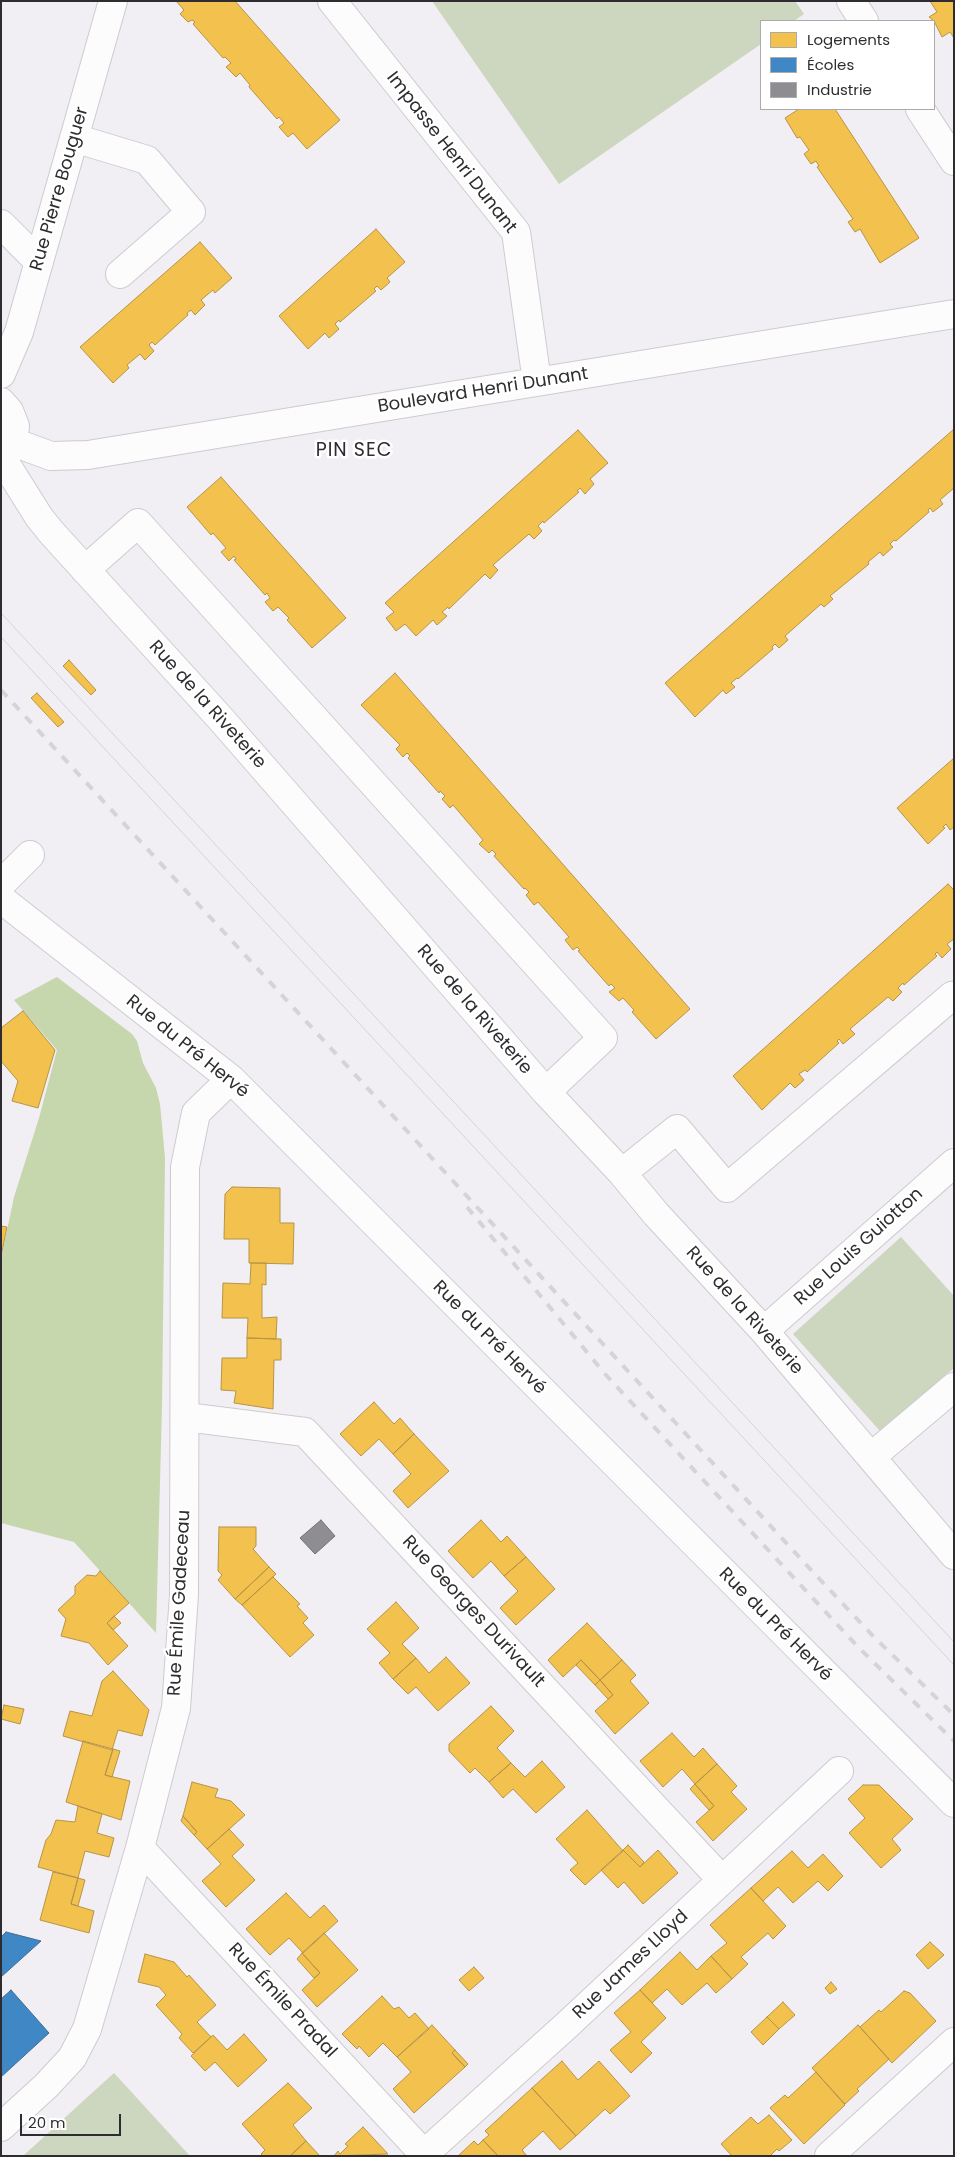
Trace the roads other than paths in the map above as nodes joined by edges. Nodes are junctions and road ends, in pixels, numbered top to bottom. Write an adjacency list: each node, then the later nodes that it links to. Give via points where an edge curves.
1 (113, 1): 6 (street, Rue Pierre Bouguer)
2 (332, 1): 13 (street, Impasse Henri Dunant, via 516,232)
3 (851, 1): 4 (street)
4 (863, 20)
5 (921, 110): 7 (street)
6 (74, 138): 9 (street, Rue Pierre Bouguer); 10 (street, via 147,160 190,212)
7 (954, 161)
8 (1, 224): 9 (street)
9 (39, 262): 12 (street, Rue Pierre Bouguer, via 19,332)
10 (120, 274)
11 (954, 314): 13 (street, Boulevard Henri Dunant)
12 (1, 374)
13 (537, 382): 15 (street, Boulevard Henri Dunant, via 88,455)
14 (1, 402): 15 (street, via 15,426)
15 (5, 453): 16 (street, Rue de la Riveterie, via 39,517)
16 (85, 570): 22 (street, Rue de la Riveterie, via 220,718); 22 (street, via 138,523 603,1038)
17 (30, 855): 18 (street)
18 (1, 884)
19 (1, 899): 21 (street, Rue du Pré Hervé)
20 (954, 997): 24 (street, via 727,1188 677,1129)
21 (231, 1079): 27 (street, Rue Émile Gadeceau, via 196,1113 185,1167); 31 (street, Rue du Pré Hervé)
22 (546, 1092): 24 (street, Rue de la Riveterie)
23 (954, 1163): 25 (street, Rue Louis Guiotton)
24 (622, 1173): 25 (street, Rue de la Riveterie)
25 (764, 1331): 28 (street, Rue de la Riveterie)
26 (954, 1387): 28 (street)
27 (186, 1417): 32 (street, Rue Émile Gadeceau, via 184,1594 176,1708); 33 (street, Rue Georges Durivault, via 305,1432)
28 (871, 1457): 29 (street, Rue de la Riveterie)
29 (954, 1555)
30 (839, 1771): 33 (street, Rue James Lloyd)
31 (954, 1803)
32 (140, 1848): 35 (street, Rue Émile Gadeceau, via 81,2045 60,2072); 36 (street, Rue Émile Pradal)
33 (722, 1880): 36 (street, Rue James Lloyd)
34 (954, 2042): 37 (street)
35 (1, 2127)
36 (422, 2154)
37 (829, 2156)

